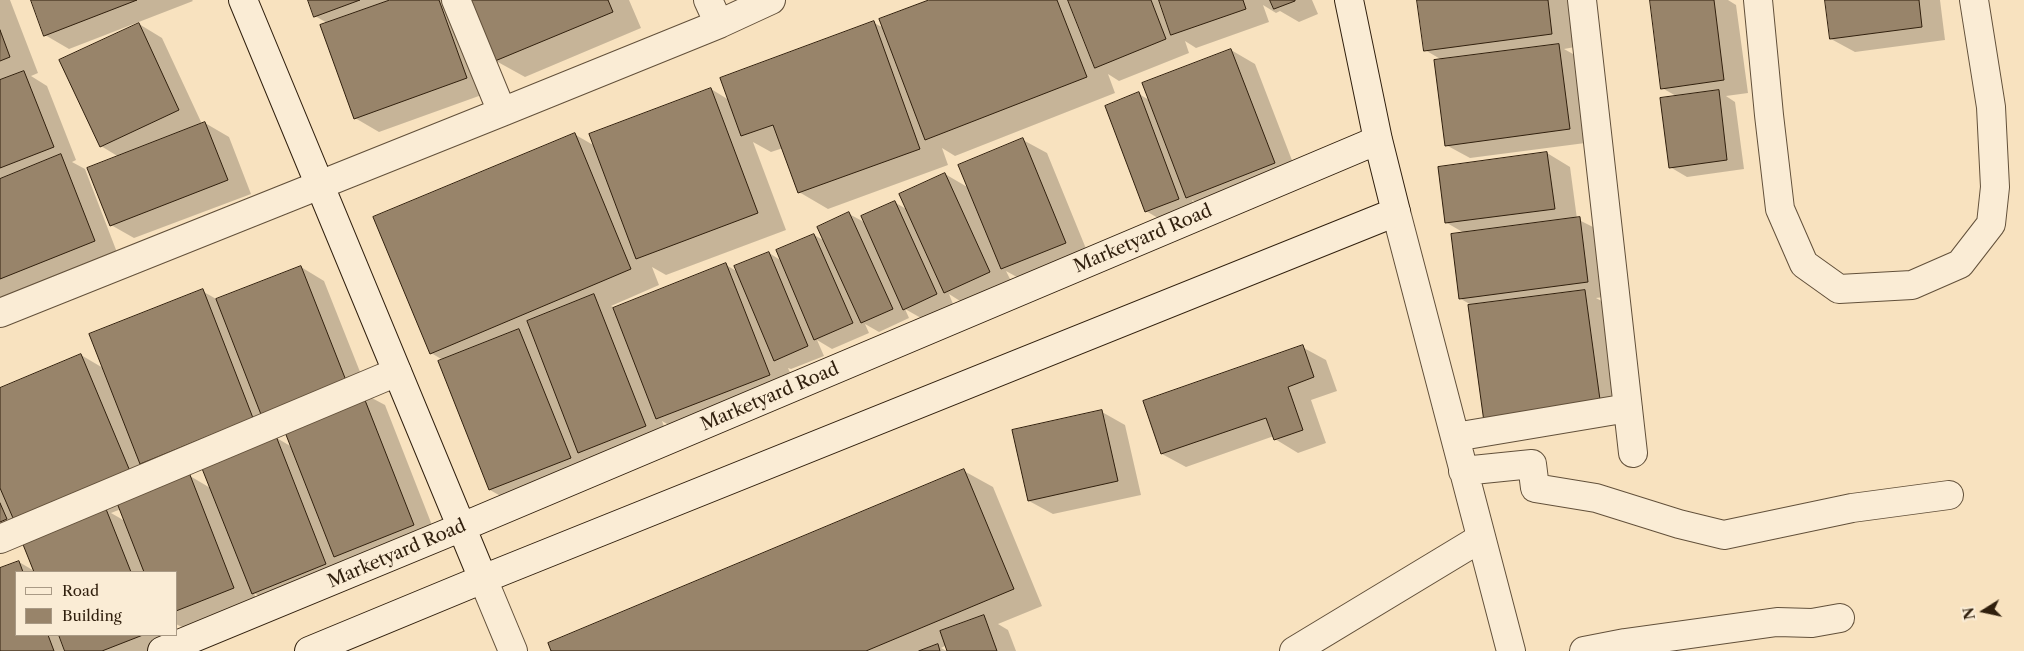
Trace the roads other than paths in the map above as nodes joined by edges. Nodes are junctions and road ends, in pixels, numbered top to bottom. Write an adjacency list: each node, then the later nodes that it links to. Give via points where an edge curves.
1 (243, 0): 11 (street)
2 (456, 0): 9 (street)
3 (771, 0): 8 (street)
4 (1350, 0): 10 (street)
5 (1582, 0): 15 (street)
6 (1758, 0): 7 (street, via 1780,209 1804,264 1839,289 1912,285 1960,264 1991,224 1995,187 1991,107)
7 (1974, 0)
8 (713, 12): 9 (street)
9 (502, 112): 11 (street)
10 (1378, 140): 12 (street); 20 (street, Marketyard Road)
11 (320, 186): 13 (street); 14 (street)
12 (1396, 212): 16 (street); 23 (street)
13 (0, 313)
14 (397, 372): 20 (street); 22 (street)
15 (1628, 408): 16 (street); 17 (street)
16 (1455, 437): 18 (street)
17 (1633, 453)
18 (1463, 471): 19 (street, via 1532,464 1535,488 1596,498 1679,524 1724,534 1852,508); 21 (street)
19 (1949, 495)
20 (462, 527): 23 (street); 25 (street, Marketyard Road)
21 (1481, 538): 28 (street); 29 (street)
22 (0, 539)
23 (483, 579): 26 (street); 27 (street)
24 (1840, 618): 30 (street, via 1812,623 1758,624 1625,642)
25 (162, 651)
26 (309, 651)
27 (513, 651)
28 (1294, 651)
29 (1511, 651)
30 (1584, 651)

